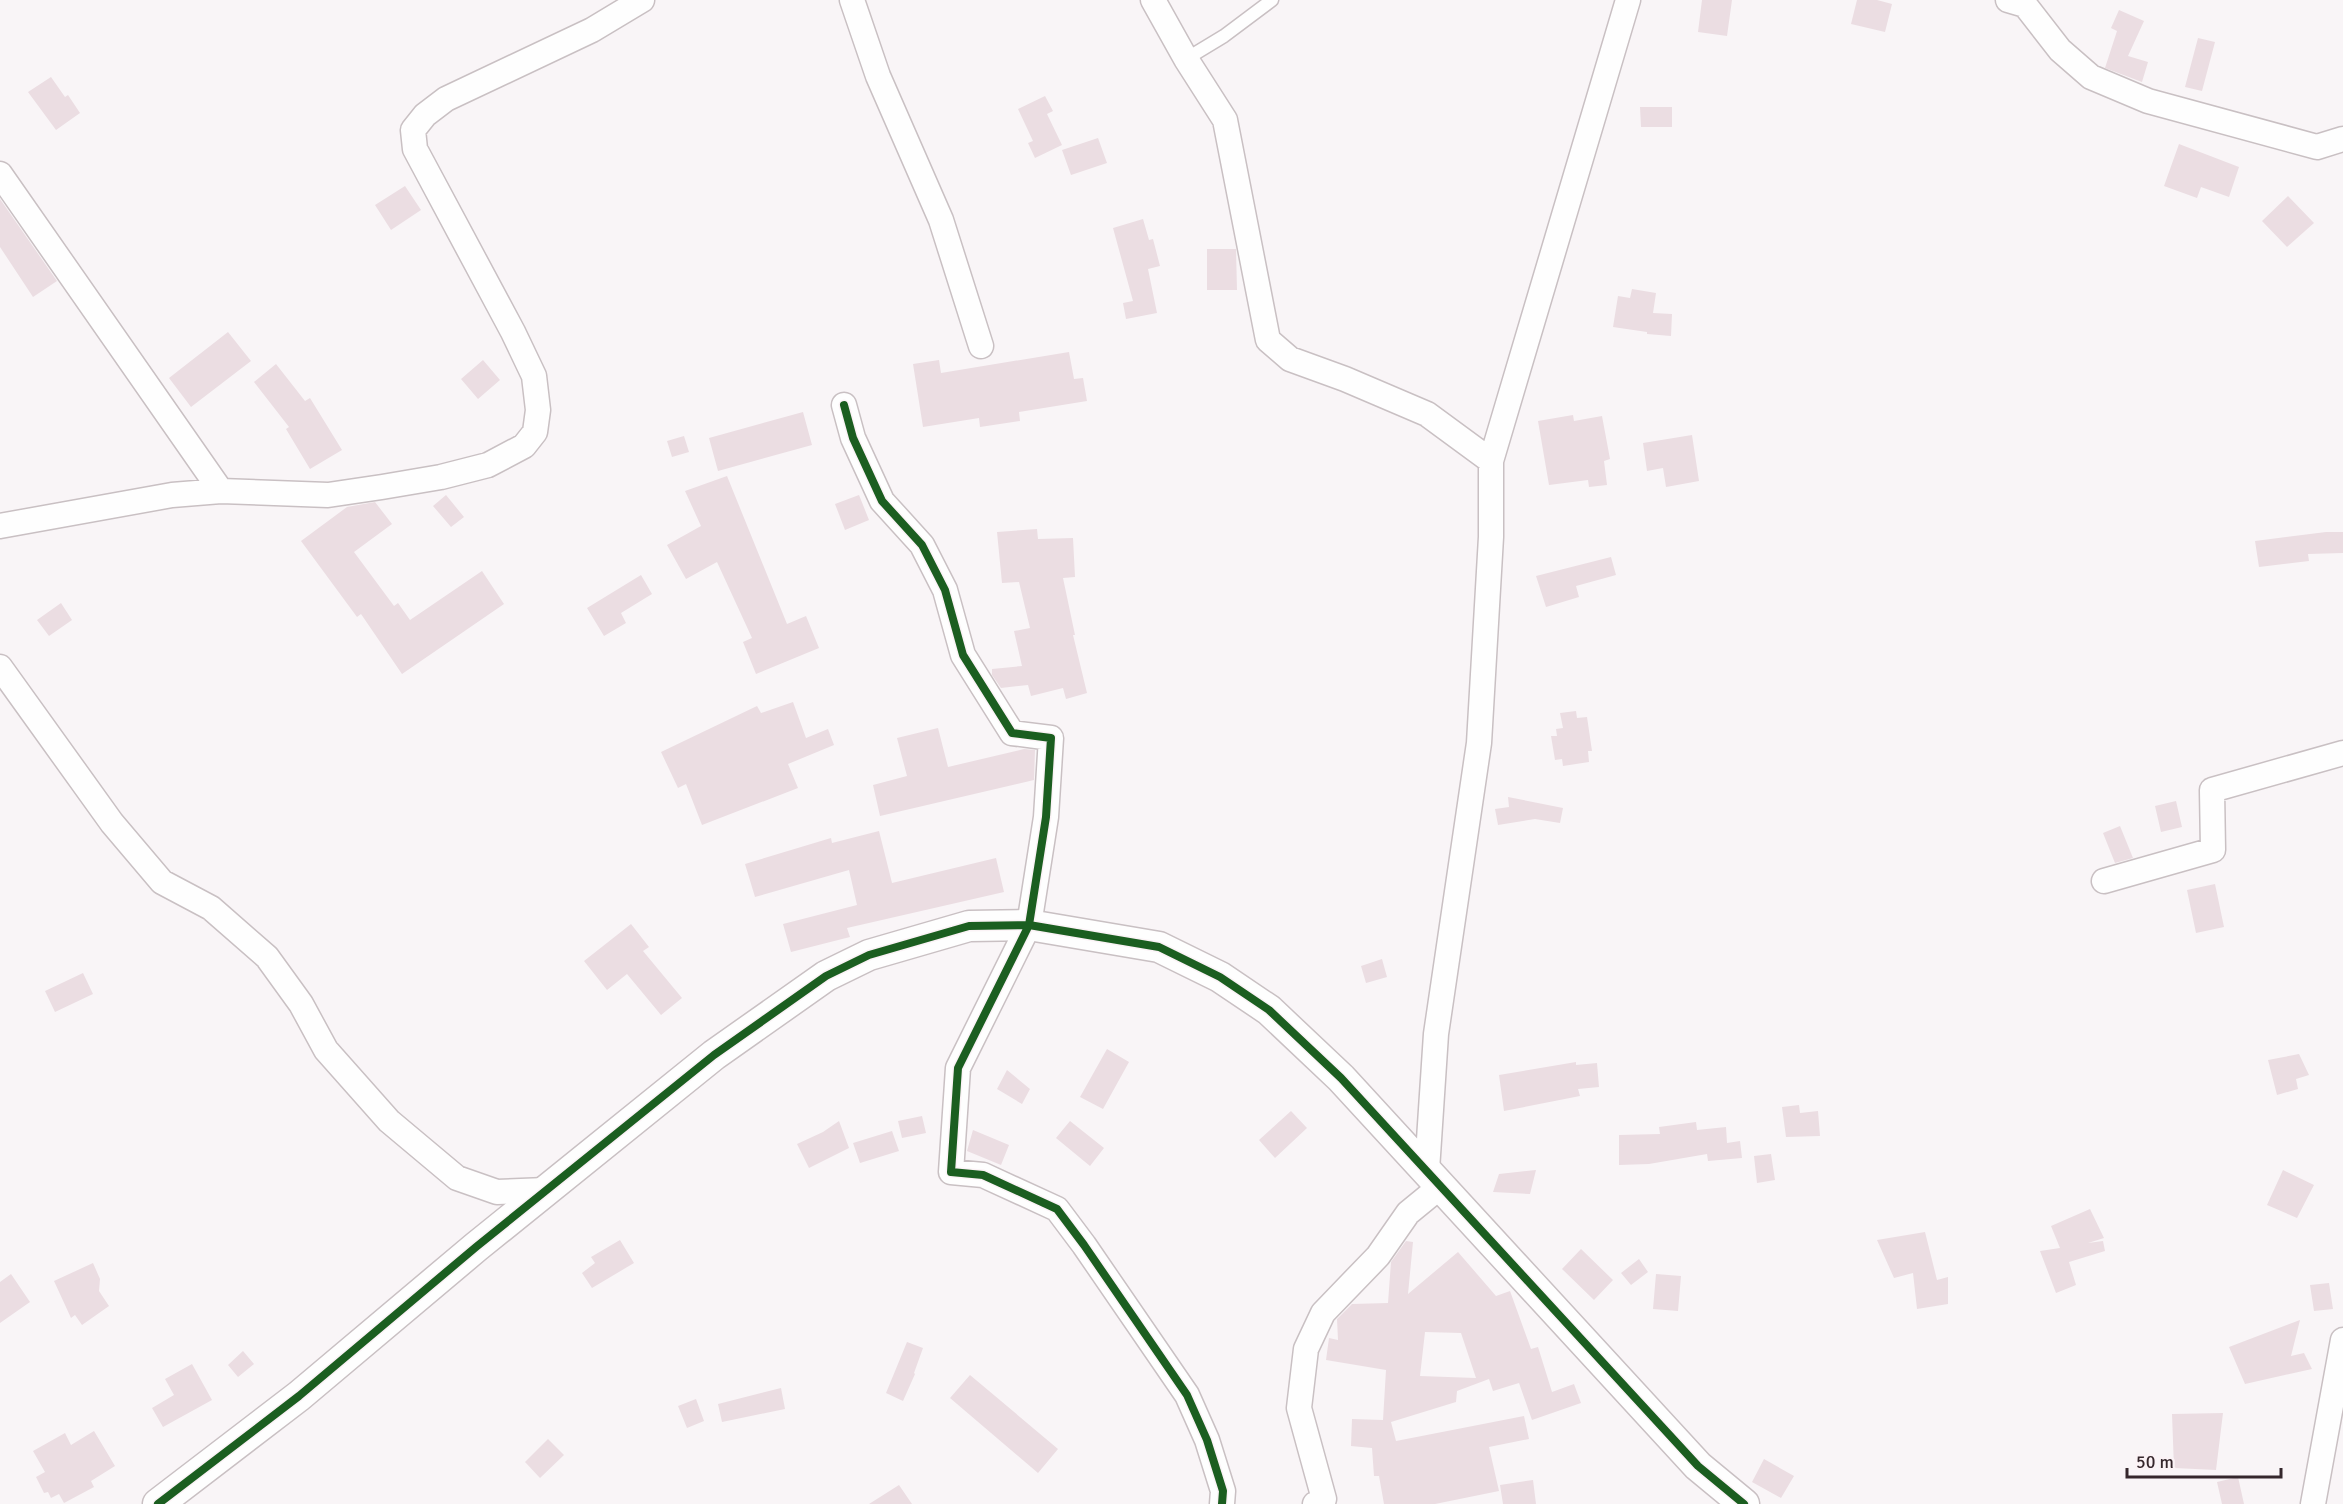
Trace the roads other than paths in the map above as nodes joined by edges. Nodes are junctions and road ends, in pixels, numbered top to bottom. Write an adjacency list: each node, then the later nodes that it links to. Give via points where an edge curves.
1 (642, 0): 13 (street, via 592,30 446,99 424,115 413,130 415,149 534,376 538,410 535,432 524,446 488,465 441,477 328,495)
2 (852, 0): 10 (street, via 878,76 941,220)
3 (1153, 0): 7 (street)
4 (1272, 0): 7 (lane)
5 (1628, 0): 12 (street)
6 (2008, 0): 8 (street, via 2025,5 2060,50 2091,77 2148,102 2317,147)
7 (1186, 59): 12 (street, via 1225,120 1268,340 1290,359 1428,414)
8 (2343, 139)
9 (0, 174): 13 (street)
10 (981, 346)
11 (844, 405): 18 (street, via 882,501 922,546 945,590 963,655 994,706 1012,733 1051,738 1046,817)
12 (1491, 462): 19 (street, via 1491,537 1479,743 1436,1035)
13 (221, 491): 14 (street, via 172,495)
14 (0, 526)
15 (0, 667): 20 (street, via 112,823 162,882 211,908 267,957 301,1004 326,1050 389,1121 457,1178 497,1192)
16 (2343, 753): 17 (street, via 2212,790 2213,850)
17 (2104, 881)
18 (1029, 925): 19 (street, via 1159,947 1220,977 1269,1010 1302,1040); 20 (street, via 969,926 869,955 826,976 714,1055); 22 (street, via 958,1068 951,1172 983,1175 1057,1209 1186,1395 1207,1440)
19 (1434, 1178): 24 (street, via 1378,1256 1323,1313 1306,1349 1299,1408 1324,1499); 25 (street, via 1698,1466)
20 (546, 1190): 23 (street, via 299,1396)
21 (2343, 1340): 26 (street)
22 (1226, 1500)
23 (158, 1504)
24 (1315, 1504)
25 (1744, 1504)
26 (2313, 1504)

